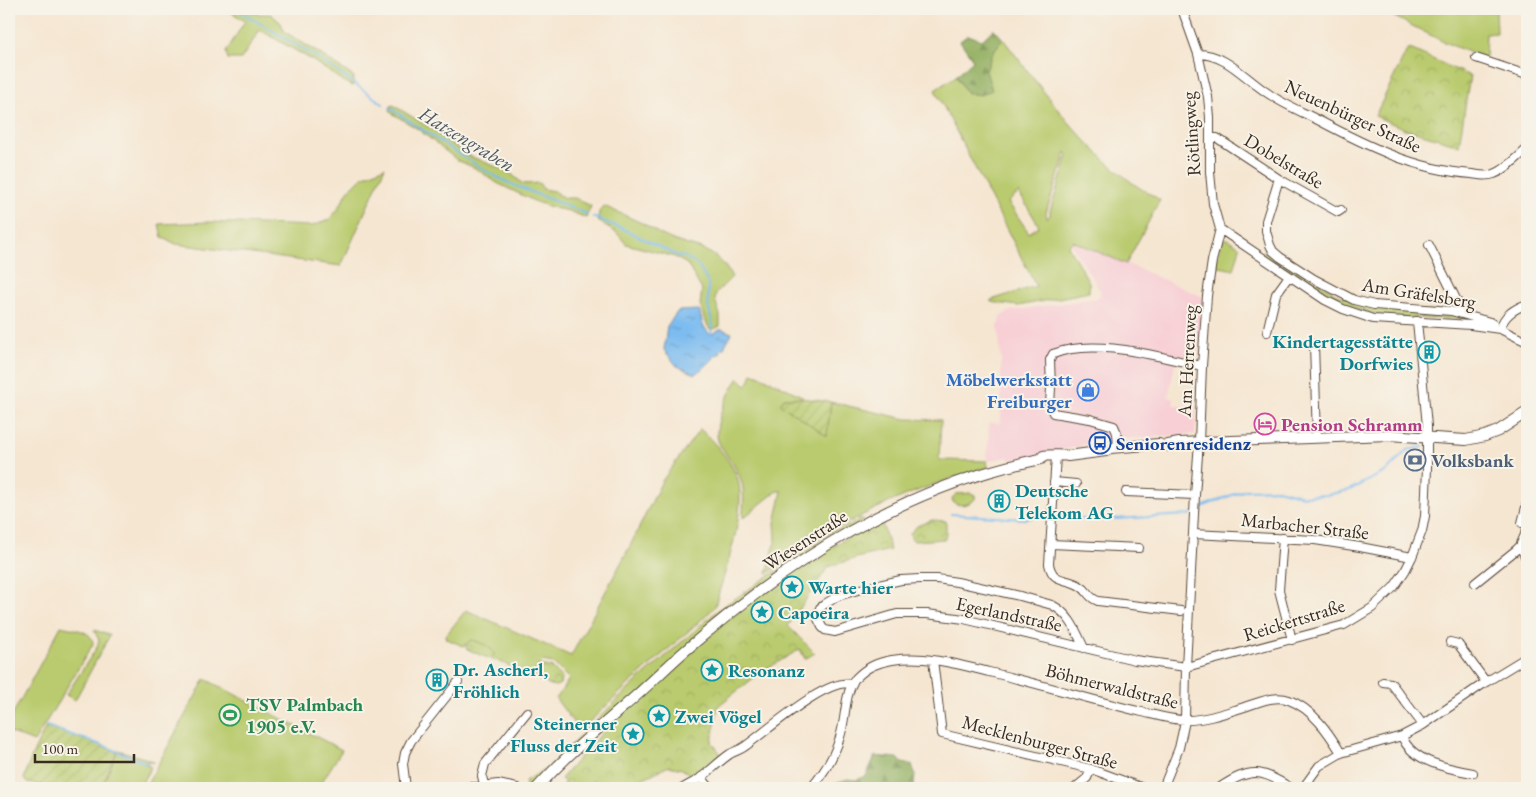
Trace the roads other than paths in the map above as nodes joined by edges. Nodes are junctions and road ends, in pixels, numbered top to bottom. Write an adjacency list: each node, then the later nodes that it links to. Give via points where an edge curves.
1 (1182, 9): 2 (street, Rötlingweg)
2 (1198, 54): 5 (street, Rötlingweg, via 1208,97); 6 (street, Neuenbürger Straße, via 1225,62 1268,94 1340,132 1378,150 1430,168 1456,173 1494,174)
3 (1476, 58): 4 (street)
4 (1527, 75)
5 (1211, 138): 7 (street, Dobelstraße, via 1217,138); 9 (street, Rötlingweg, via 1213,204)
6 (1527, 149)
7 (1278, 180): 8 (street, Dobelstraße, via 1338,212); 13 (street, Am Gräfelsberg, via 1266,231 1273,251 1280,257 1354,300 1374,305)
8 (1341, 210)
9 (1220, 229): 11 (street); 19 (street, Am Herrenweg, via 1208,281)
10 (1429, 245): 13 (street)
11 (1289, 276): 14 (street, via 1343,309 1373,318); 16 (street, via 1276,294)
12 (1527, 304): 15 (street, via 1509,314)
13 (1460, 313): 15 (street, Am Gräfelsberg, via 1490,322)
14 (1417, 321): 15 (street); 21 (street, Reickertstraße)
15 (1496, 329): 17 (street)
16 (1267, 332)
17 (1527, 342)
18 (1314, 344): 22 (street)
19 (1202, 366): 24 (street, Am Herrenweg); 25 (street, via 1108,348 1062,350 1053,354 1050,360 1053,413 1114,426 1117,433)
20 (1527, 412): 21 (main road, Wiesenstraße, via 1485,436 1460,440)
21 (1427, 437): 22 (main road, Wiesenstraße); 38 (street, Reickertstraße, via 1425,516)
22 (1317, 438): 24 (main road, Wiesenstraße)
23 (1527, 438): 31 (street, via 1527,503)
24 (1199, 442): 25 (main road, Wiesenstraße, via 1162,441 1159,444); 30 (street, Am Herrenweg)
25 (1114, 447): 26 (main road, Wiesenstraße, via 1106,451)
26 (1058, 456): 27 (street); 52 (main road, Wiesenstraße, via 1043,456 921,496 831,542 728,615)
27 (1054, 482): 28 (street); 35 (street)
28 (1076, 484)
29 (1126, 492): 30 (street)
30 (1195, 495): 33 (street, Am Herrenweg)
31 (1522, 523)
32 (1527, 530): 36 (street)
33 (1193, 534): 34 (street, Marbacher Straße); 47 (street, Am Herrenweg)
34 (1283, 538): 38 (street, Marbacher Straße, via 1341,544); 42 (street, via 1279,590)
35 (1051, 544): 37 (street); 41 (street, via 1051,572 1056,578 1080,585 1091,598)
36 (1520, 546): 39 (street); 40 (street)
37 (1138, 548)
38 (1412, 557): 42 (street, Reickertstraße, via 1394,587 1361,616 1344,625)
39 (1527, 560)
40 (1475, 583)
41 (1181, 611)
42 (1292, 640): 47 (street, Reickertstraße)
43 (1450, 642): 51 (street, via 1458,644)
44 (1084, 648): 44 (street, Egerlandstraße, via 964,619 927,614 897,614 835,632 825,630 819,624 818,614 825,604 838,596 861,589 901,580 936,579 984,587 1061,609 1074,626); 47 (street, Egerlandstraße)
45 (1527, 656): 51 (street)
46 (933, 660): 48 (street, Böhmerwaldstraße, via 886,662 866,668); 54 (street, Böhmerwaldstraße, via 953,662); 58 (street, Mecklenburger Straße, via 942,734)
47 (1186, 668): 54 (street, Am Herrenweg)
48 (855, 680): 60 (street, via 835,685 806,702); 69 (street, via 849,692 840,737 824,771)
49 (458, 682): 62 (street, via 411,741 404,764)
50 (1383, 682): 55 (street, via 1391,683)
51 (1486, 682): 55 (street)
52 (622, 708): 65 (main road); 66 (main road)
53 (527, 712): 61 (street, via 485,764)
54 (1185, 721): 57 (street, Böhmerwaldstraße, via 1281,698 1306,710 1324,726); 72 (street, Am Herrenweg, via 1179,748)
55 (1423, 725): 56 (street)
56 (1402, 736): 57 (street); 59 (street, via 1404,744 1424,759)
57 (1341, 753): 75 (street, via 1319,766)
58 (1091, 769): 70 (street, via 1088,778); 71 (street, Mecklenburger Straße)
59 (1473, 773)
60 (702, 777): 67 (street); 68 (street)
61 (484, 785): 63 (street); 64 (street)
62 (406, 788)
63 (464, 788)
64 (518, 788)
65 (537, 788)
66 (545, 788)
67 (683, 788)
68 (710, 788)
69 (811, 788)
70 (1075, 788)
71 (1143, 788)
72 (1163, 788)
73 (1219, 788): 74 (street, via 1236,777 1254,773 1273,778)
74 (1291, 788)
75 (1302, 788)

